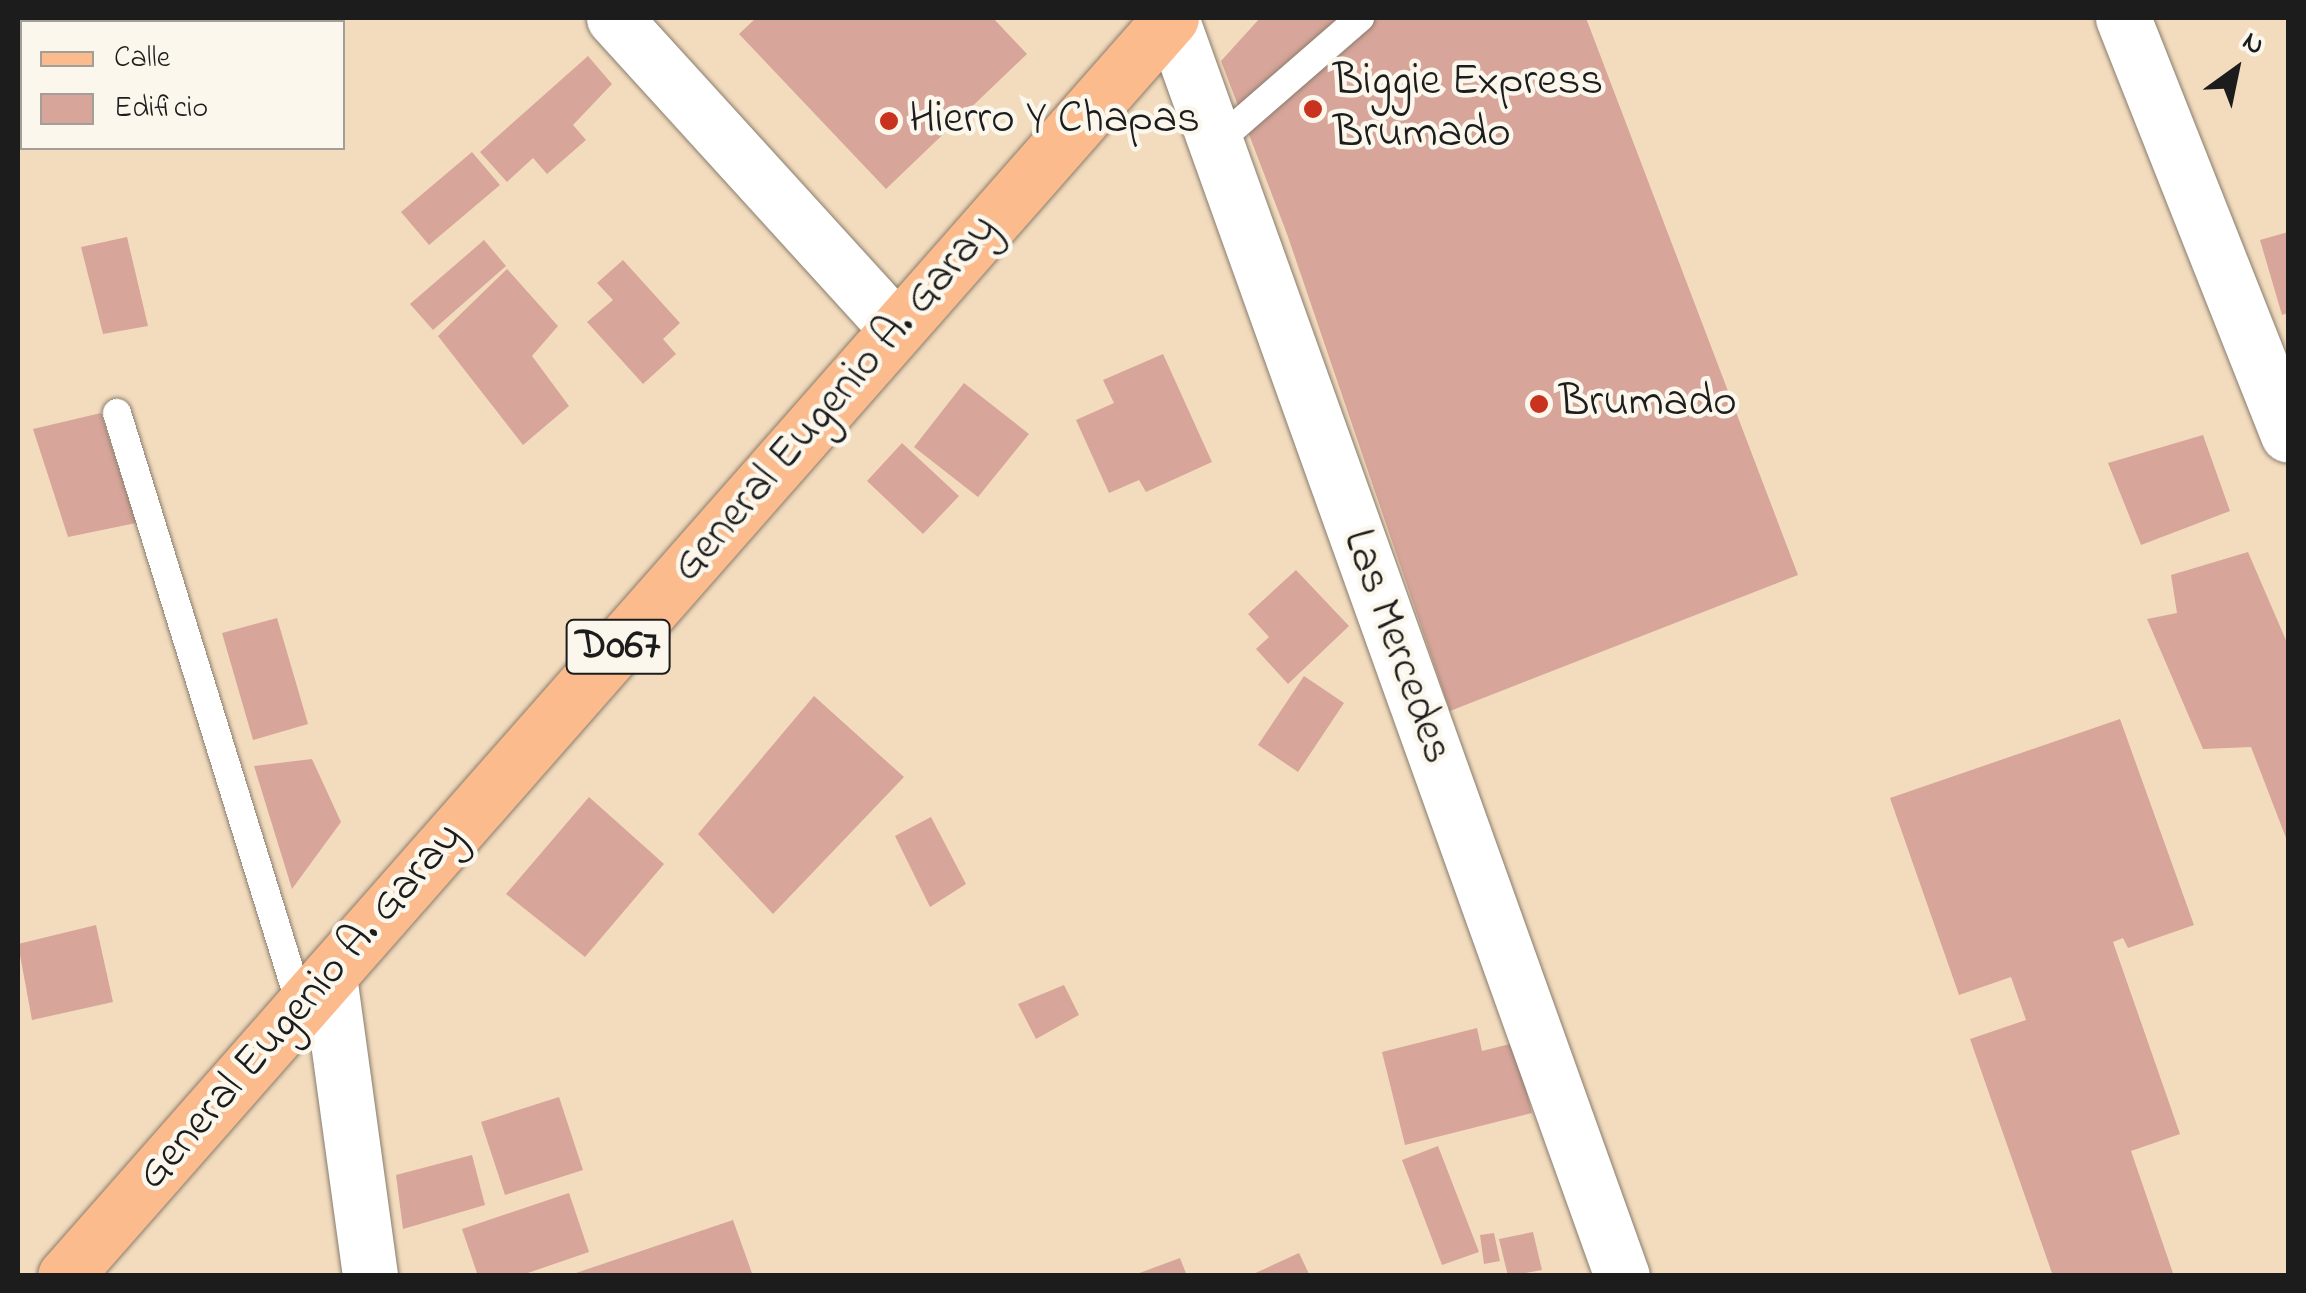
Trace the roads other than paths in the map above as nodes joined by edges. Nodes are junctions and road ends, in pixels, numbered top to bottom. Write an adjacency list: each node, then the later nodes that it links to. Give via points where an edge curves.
1 (614, 18): 6 (street)
2 (1171, 18): 5 (street, Las Mercedes); 6 (main road, General Eugenio A. Garay / D067)
3 (1360, 18): 5 (lane)
4 (2123, 18): 8 (street)
5 (1216, 143): 12 (street, Las Mercedes)
6 (897, 330): 9 (main road, General Eugenio A. Garay / D067)
7 (117, 414): 9 (lane)
8 (2288, 436)
9 (315, 992): 10 (main road, General Eugenio A. Garay / D067); 11 (street)
10 (66, 1276)
11 (370, 1276)
12 (1622, 1276)

